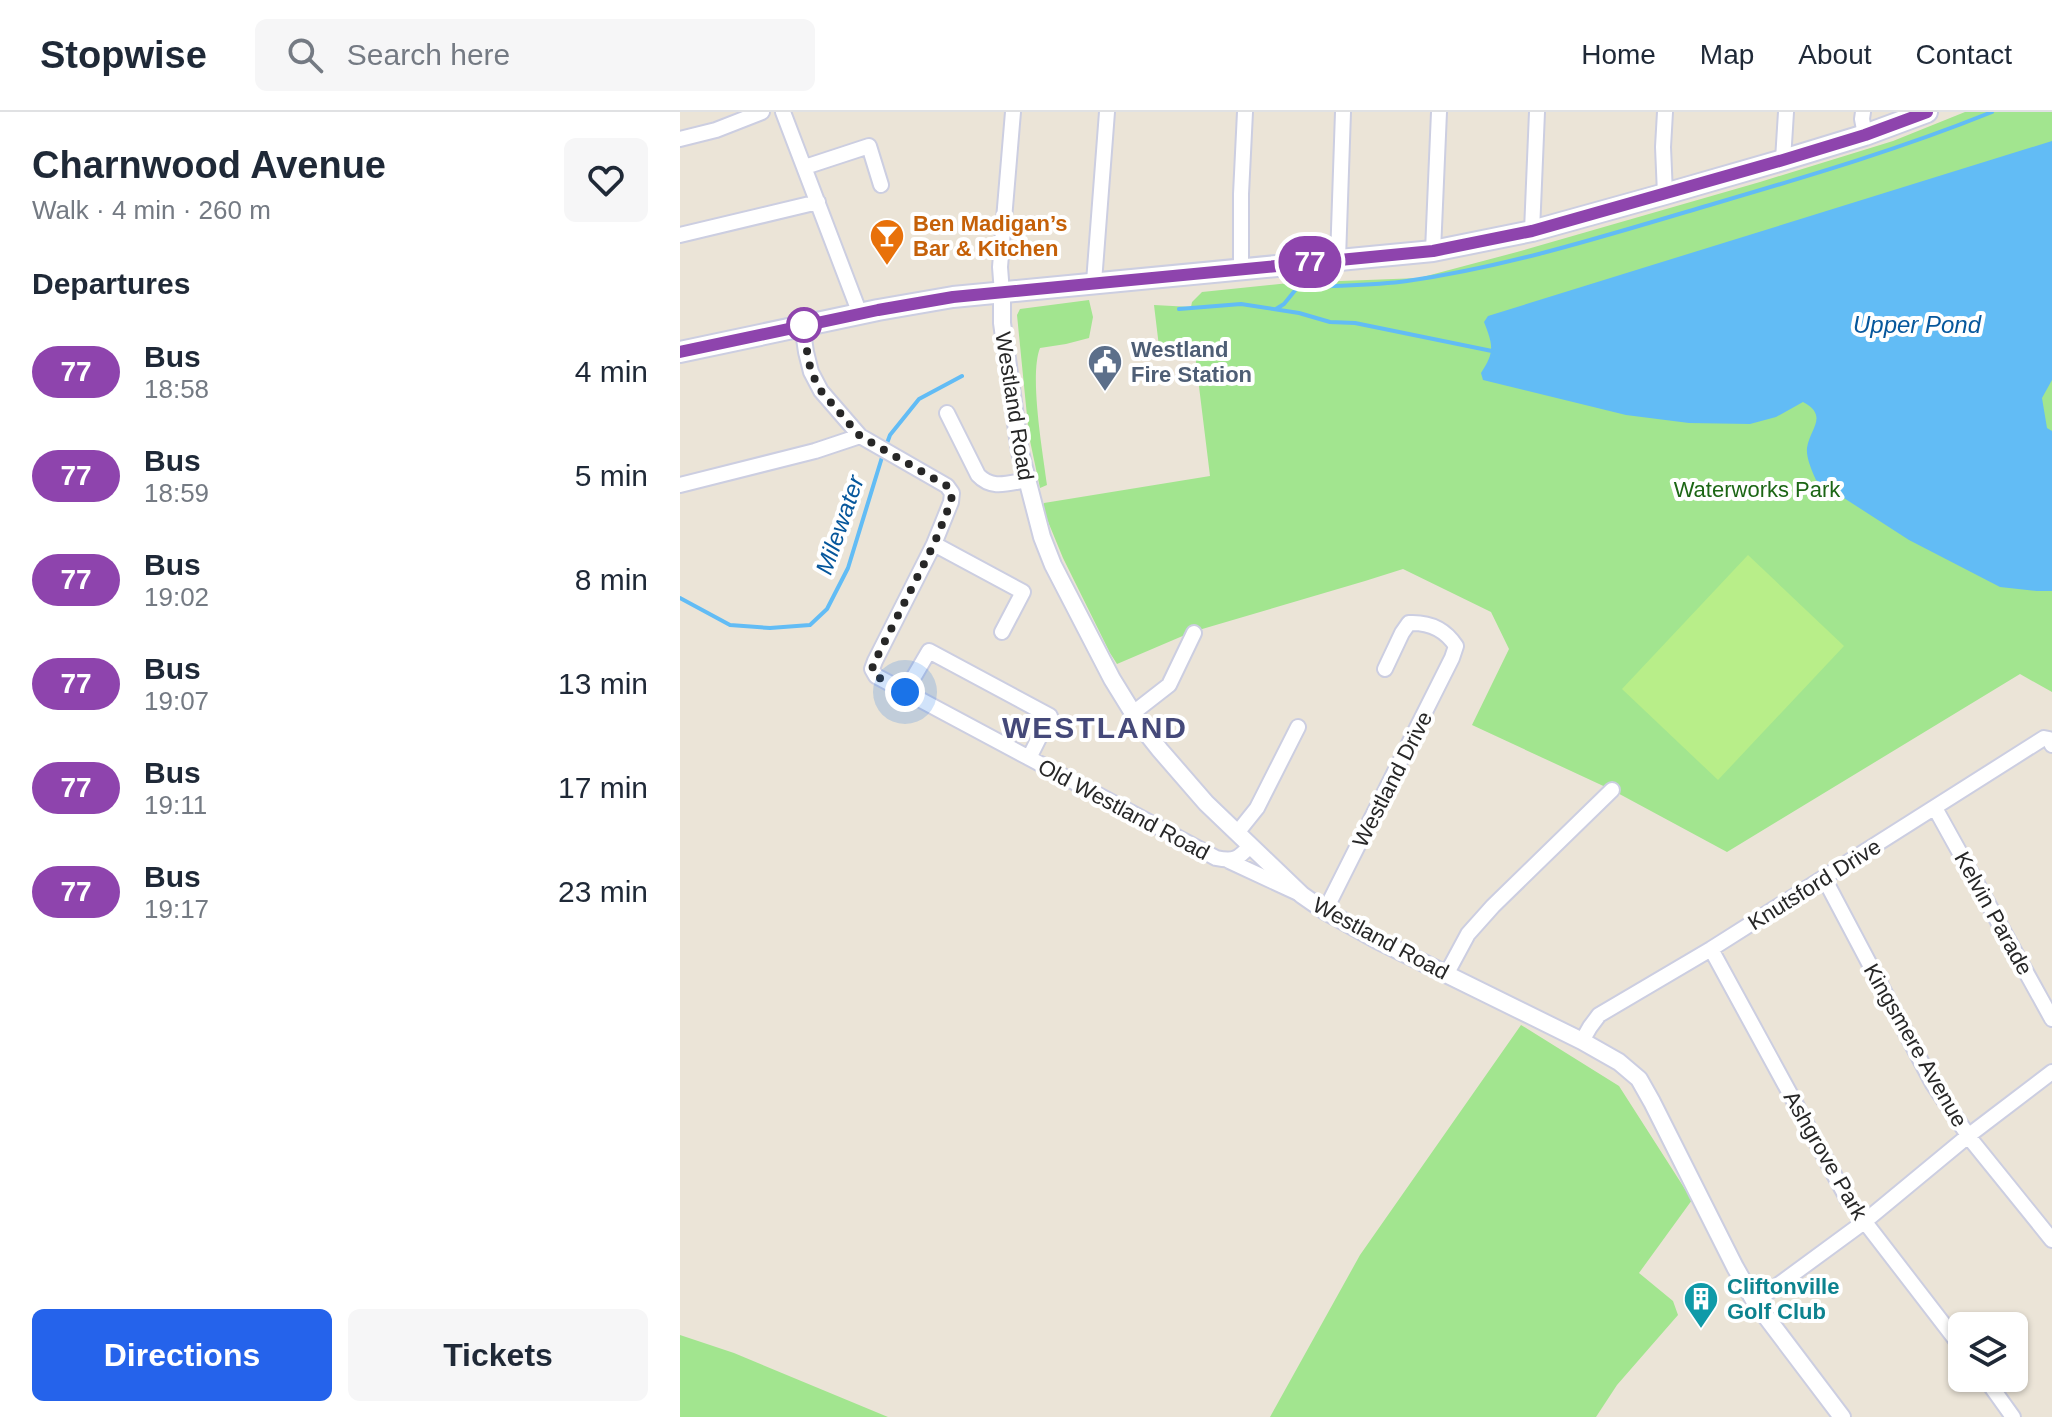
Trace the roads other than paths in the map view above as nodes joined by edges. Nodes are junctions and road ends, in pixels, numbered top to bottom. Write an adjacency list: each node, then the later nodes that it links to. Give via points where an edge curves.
1 (762, 112): 14 (street)
2 (783, 112): 16 (street)
3 (1013, 112): 26 (street)
4 (1107, 112): 25 (street)
5 (1245, 112): 24 (street)
6 (1343, 112): 23 (street)
7 (1439, 112): 22 (street)
8 (1537, 112): 20 (street)
9 (1665, 112): 18 (street)
10 (1786, 112): 15 (street)
11 (1863, 112): 13 (street)
12 (1927, 112): 13 (main road)
13 (1865, 135): 15 (main road)
14 (680, 139)
15 (1783, 160): 18 (main road)
16 (805, 167): 17 (street, via 869,146); 19 (street)
17 (881, 185)
18 (1665, 194): 20 (main road)
19 (818, 202): 21 (street); 27 (street)
20 (1532, 231): 22 (main road)
21 (680, 235)
22 (1433, 251): 23 (main road)
23 (1338, 259): 24 (main road)
24 (1241, 270): 25 (main road)
25 (1094, 282): 26 (main road)
26 (1002, 293): 27 (main road); 32 (street, Westland Road)
27 (860, 314): 28 (main road)
28 (802, 325): 29 (main road); 31 (street, Old Westland Road, via 811,372)
29 (680, 352)
30 (947, 413): 32 (street, via 986,483)
31 (860, 436): 33 (street); 34 (street, Old Westland Road, via 952,493)
32 (1027, 480): 39 (street, Westland Road, via 1053,565)
33 (680, 485)
34 (934, 544): 35 (street, via 1023,592); 38 (street, Old Westland Road, via 872,669)
35 (1002, 632)
36 (1194, 633): 39 (street, via 1169,685)
37 (1385, 669): 50 (street, Westland Drive, via 1409,623 1422,622 1449,635 1456,646)
38 (905, 692): 42 (street, Old Westland Road); 42 (street, via 929,651 1050,716)
39 (1133, 713): 45 (street, Westland Road, via 1194,791)
40 (1298, 727): 45 (street, via 1257,808)
41 (2052, 745): 44 (street, Knutsford Drive, via 2044,738)
42 (1029, 758): 47 (street, Old Westland Road)
43 (1612, 790): 52 (street, via 1485,915)
44 (1935, 808): 48 (street, Knutsford Drive); 53 (street, Kelvin Parade)
45 (1237, 833): 46 (street, Westland Road)
46 (1250, 846): 47 (street, Old Westland Road); 49 (street, Westland Road)
47 (1229, 861): 49 (street)
48 (1824, 878): 51 (street, Knutsford Drive); 56 (street, Kingsmere Avenue, via 1933,1084)
49 (1302, 895): 50 (street, Westland Road)
50 (1325, 911): 52 (street, Westland Road)
51 (1711, 949): 54 (street, Knutsford Drive, via 1599,1015); 57 (street, Ashgrove Park)
52 (1447, 973): 54 (street, Westland Road)
53 (2052, 1019)
54 (1582, 1041): 59 (street, Westland Road, via 1639,1079)
55 (2052, 1072): 56 (street)
56 (1968, 1136): 57 (street); 58 (street, Kingsmere Avenue)
57 (1864, 1222): 59 (street); 60 (street, Ashgrove Park)
58 (2052, 1240)
59 (1755, 1302): 62 (street, Westland Road)
60 (1948, 1330)
61 (1995, 1392): 63 (street)
62 (1842, 1417)
63 (2013, 1417)

